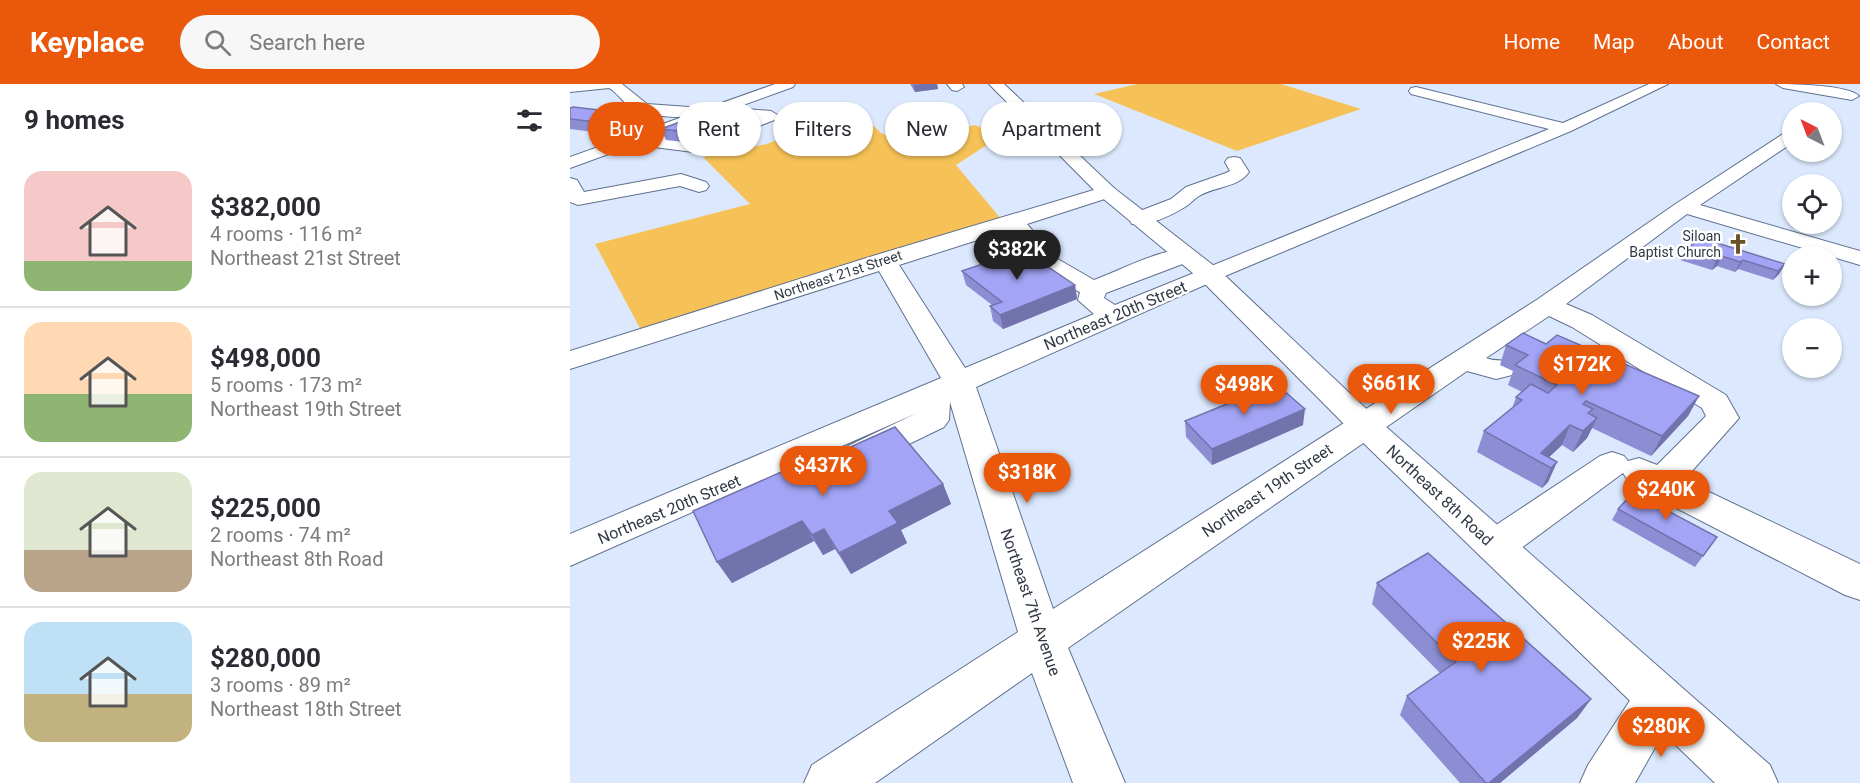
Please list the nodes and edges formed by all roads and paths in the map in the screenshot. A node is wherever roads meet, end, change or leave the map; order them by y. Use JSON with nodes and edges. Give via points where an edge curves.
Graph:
{"nodes":[{"id":1,"x":601,"y":84,"type":"edge"},
{"id":2,"x":612,"y":84,"type":"edge"},
{"id":3,"x":768,"y":84,"type":"edge"},
{"id":4,"x":788,"y":84,"type":"edge"},
{"id":5,"x":996,"y":84,"type":"edge"},
{"id":6,"x":1659,"y":84,"type":"edge"},
{"id":7,"x":1783,"y":84,"type":"edge"},
{"id":8,"x":570,"y":88,"type":"edge"},
{"id":9,"x":1416,"y":91,"type":"dead end"},
{"id":10,"x":1856,"y":94,"type":"edge"},
{"id":11,"x":733,"y":102,"type":"edge"},
{"id":12,"x":742,"y":102,"type":"edge"},
{"id":13,"x":1842,"y":103,"type":"edge"},
{"id":14,"x":677,"y":115,"type":"edge"},
{"id":15,"x":677,"y":125,"type":"edge"},
{"id":16,"x":677,"y":127,"type":"edge"},
{"id":17,"x":1565,"y":128,"type":"junction"},
{"id":18,"x":677,"y":131,"type":"edge"},
{"id":19,"x":1782,"y":143,"type":"edge"},
{"id":20,"x":677,"y":145,"type":"edge"},
{"id":21,"x":570,"y":154,"type":"edge"},
{"id":22,"x":1234,"y":162,"type":"dead end"},
{"id":23,"x":570,"y":163,"type":"edge"},
{"id":24,"x":570,"y":184,"type":"edge"},
{"id":25,"x":699,"y":186,"type":"dead end"},
{"id":26,"x":1107,"y":192,"type":"junction"},
{"id":27,"x":1684,"y":207,"type":"junction"},
{"id":28,"x":1140,"y":219,"type":"junction"},
{"id":29,"x":1014,"y":220,"type":"junction"},
{"id":30,"x":1860,"y":258,"type":"edge"},
{"id":31,"x":884,"y":260,"type":"junction"},
{"id":32,"x":1197,"y":265,"type":"junction"},
{"id":33,"x":1094,"y":290,"type":"junction"},
{"id":34,"x":1114,"y":316,"type":"junction"},
{"id":35,"x":1556,"y":323,"type":"junction"},
{"id":36,"x":1464,"y":359,"type":"junction"},
{"id":37,"x":570,"y":360,"type":"edge"},
{"id":38,"x":1506,"y":368,"type":"dead end"},
{"id":39,"x":945,"y":389,"type":"junction"},
{"id":40,"x":1364,"y":425,"type":"junction"},
{"id":41,"x":1637,"y":473,"type":"junction"},
{"id":42,"x":1495,"y":546,"type":"junction"},
{"id":43,"x":570,"y":551,"type":"edge"},
{"id":44,"x":1860,"y":583,"type":"edge"},
{"id":45,"x":1042,"y":640,"type":"junction"},
{"id":46,"x":1659,"y":698,"type":"junction"},
{"id":47,"x":831,"y":783,"type":"edge"},
{"id":48,"x":1099,"y":783,"type":"edge"},
{"id":49,"x":1606,"y":783,"type":"edge"},
{"id":50,"x":1752,"y":783,"type":"edge"}],
"edges":[{"from":1,"to":8,"type":"street"},
{"from":2,"to":14,"type":"street","via":[[622,89],[634,104]]},
{"from":3,"to":11,"type":"street"},
{"from":4,"to":12,"type":"street"},
{"from":5,"to":26,"type":"street","name":"Northeast 8th Road"},
{"from":6,"to":17,"type":"street","name":"Northeast 20th Street"},
{"from":7,"to":10,"type":"street"},
{"from":9,"to":17,"type":"street"},
{"from":10,"to":13,"type":"street"},
{"from":15,"to":21,"type":"street"},
{"from":16,"to":23,"type":"street"},
{"from":17,"to":32,"type":"street","name":"Northeast 20th Street"},
{"from":18,"to":20,"type":"street","via":[[659,141]]},
{"from":19,"to":27,"type":"street","name":"Northeast 19th Street"},
{"from":22,"to":28,"type":"street","via":[[1240,172],[1233,177],[1193,191],[1178,203]]},
{"from":24,"to":25,"type":"street","via":[[578,199],[681,180]]},
{"from":26,"to":28,"type":"street","name":"Northeast 8th Road"},
{"from":26,"to":29,"type":"street","name":"Northeast 21st Street"},
{"from":27,"to":30,"type":"street"},
{"from":27,"to":35,"type":"street","name":"Northeast 19th Street"},
{"from":28,"to":32,"type":"street","name":"Northeast 8th Road"},
{"from":29,"to":31,"type":"street","name":"Northeast 21st Street"},
{"from":29,"to":33,"type":"street","via":[[1055,271]]},
{"from":31,"to":37,"type":"street","name":"Northeast 21st Street"},
{"from":31,"to":39,"type":"street","name":"Northeast 7th Avenue"},
{"from":32,"to":33,"type":"street","via":[[1164,261]]},
{"from":32,"to":34,"type":"street","name":"Northeast 20th Street"},
{"from":32,"to":40,"type":"street","name":"Northeast 8th Road"},
{"from":33,"to":34,"type":"street","via":[[1091,300]]},
{"from":34,"to":39,"type":"street","name":"Northeast 20th Street"},
{"from":35,"to":36,"type":"street","name":"Northeast 19th Street"},
{"from":35,"to":41,"type":"street","via":[[1715,402],[1723,418]]},
{"from":36,"to":38,"type":"street","via":[[1489,369]]},
{"from":36,"to":40,"type":"street","name":"Northeast 19th Street"},
{"from":39,"to":43,"type":"street","name":"Northeast 20th Street","via":[[934,402],[933,420],[806,478],[769,473],[763,468]]},
{"from":39,"to":45,"type":"street","name":"Northeast 7th Avenue"},
{"from":40,"to":42,"type":"street","name":"Northeast 8th Road"},
{"from":40,"to":45,"type":"street","name":"Northeast 19th Street"},
{"from":41,"to":42,"type":"street"},
{"from":41,"to":44,"type":"street"},
{"from":42,"to":46,"type":"street","name":"Northeast 8th Road"},
{"from":45,"to":47,"type":"street","name":"Northeast 19th Street"},
{"from":45,"to":48,"type":"street","name":"Northeast 7th Avenue"},
{"from":46,"to":49,"type":"street"},
{"from":46,"to":50,"type":"street","name":"Northeast 8th Road"}]}
